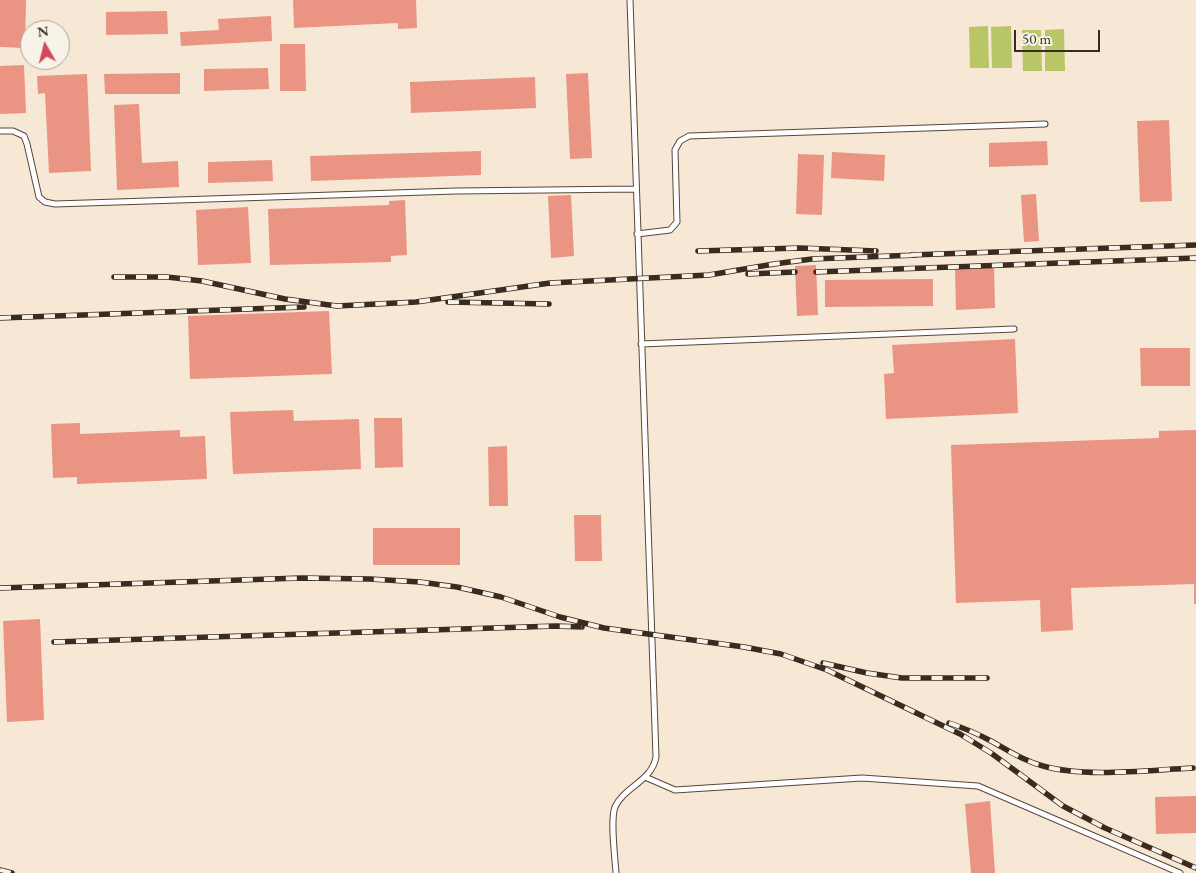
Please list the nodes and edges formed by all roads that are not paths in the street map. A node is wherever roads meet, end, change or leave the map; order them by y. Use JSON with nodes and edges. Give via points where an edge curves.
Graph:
{"nodes":[{"id":1,"x":630,"y":0,"type":"edge"},
{"id":2,"x":1045,"y":124,"type":"dead end"},
{"id":3,"x":0,"y":131,"type":"edge"},
{"id":4,"x":635,"y":189,"type":"junction"},
{"id":5,"x":637,"y":234,"type":"junction"},
{"id":6,"x":1014,"y":329,"type":"dead end"},
{"id":7,"x":641,"y":344,"type":"junction"},
{"id":8,"x":645,"y":777,"type":"junction"},
{"id":9,"x":616,"y":873,"type":"edge"},
{"id":10,"x":1180,"y":873,"type":"edge"}],
"edges":[{"from":1,"to":4,"type":"lane"},
{"from":2,"to":5,"type":"lane","via":[[689,136],[680,141],[675,150],[678,222],[670,230]]},
{"from":3,"to":4,"type":"lane","via":[[13,131],[24,136],[39,196],[45,202],[55,204],[456,191]]},
{"from":4,"to":5,"type":"lane"},
{"from":5,"to":7,"type":"lane"},
{"from":6,"to":7,"type":"lane"},
{"from":7,"to":8,"type":"lane","via":[[656,757]]},
{"from":8,"to":9,"type":"lane","via":[[620,799],[615,809]]},
{"from":8,"to":10,"type":"lane","via":[[675,790],[862,778],[978,786]]}]}
